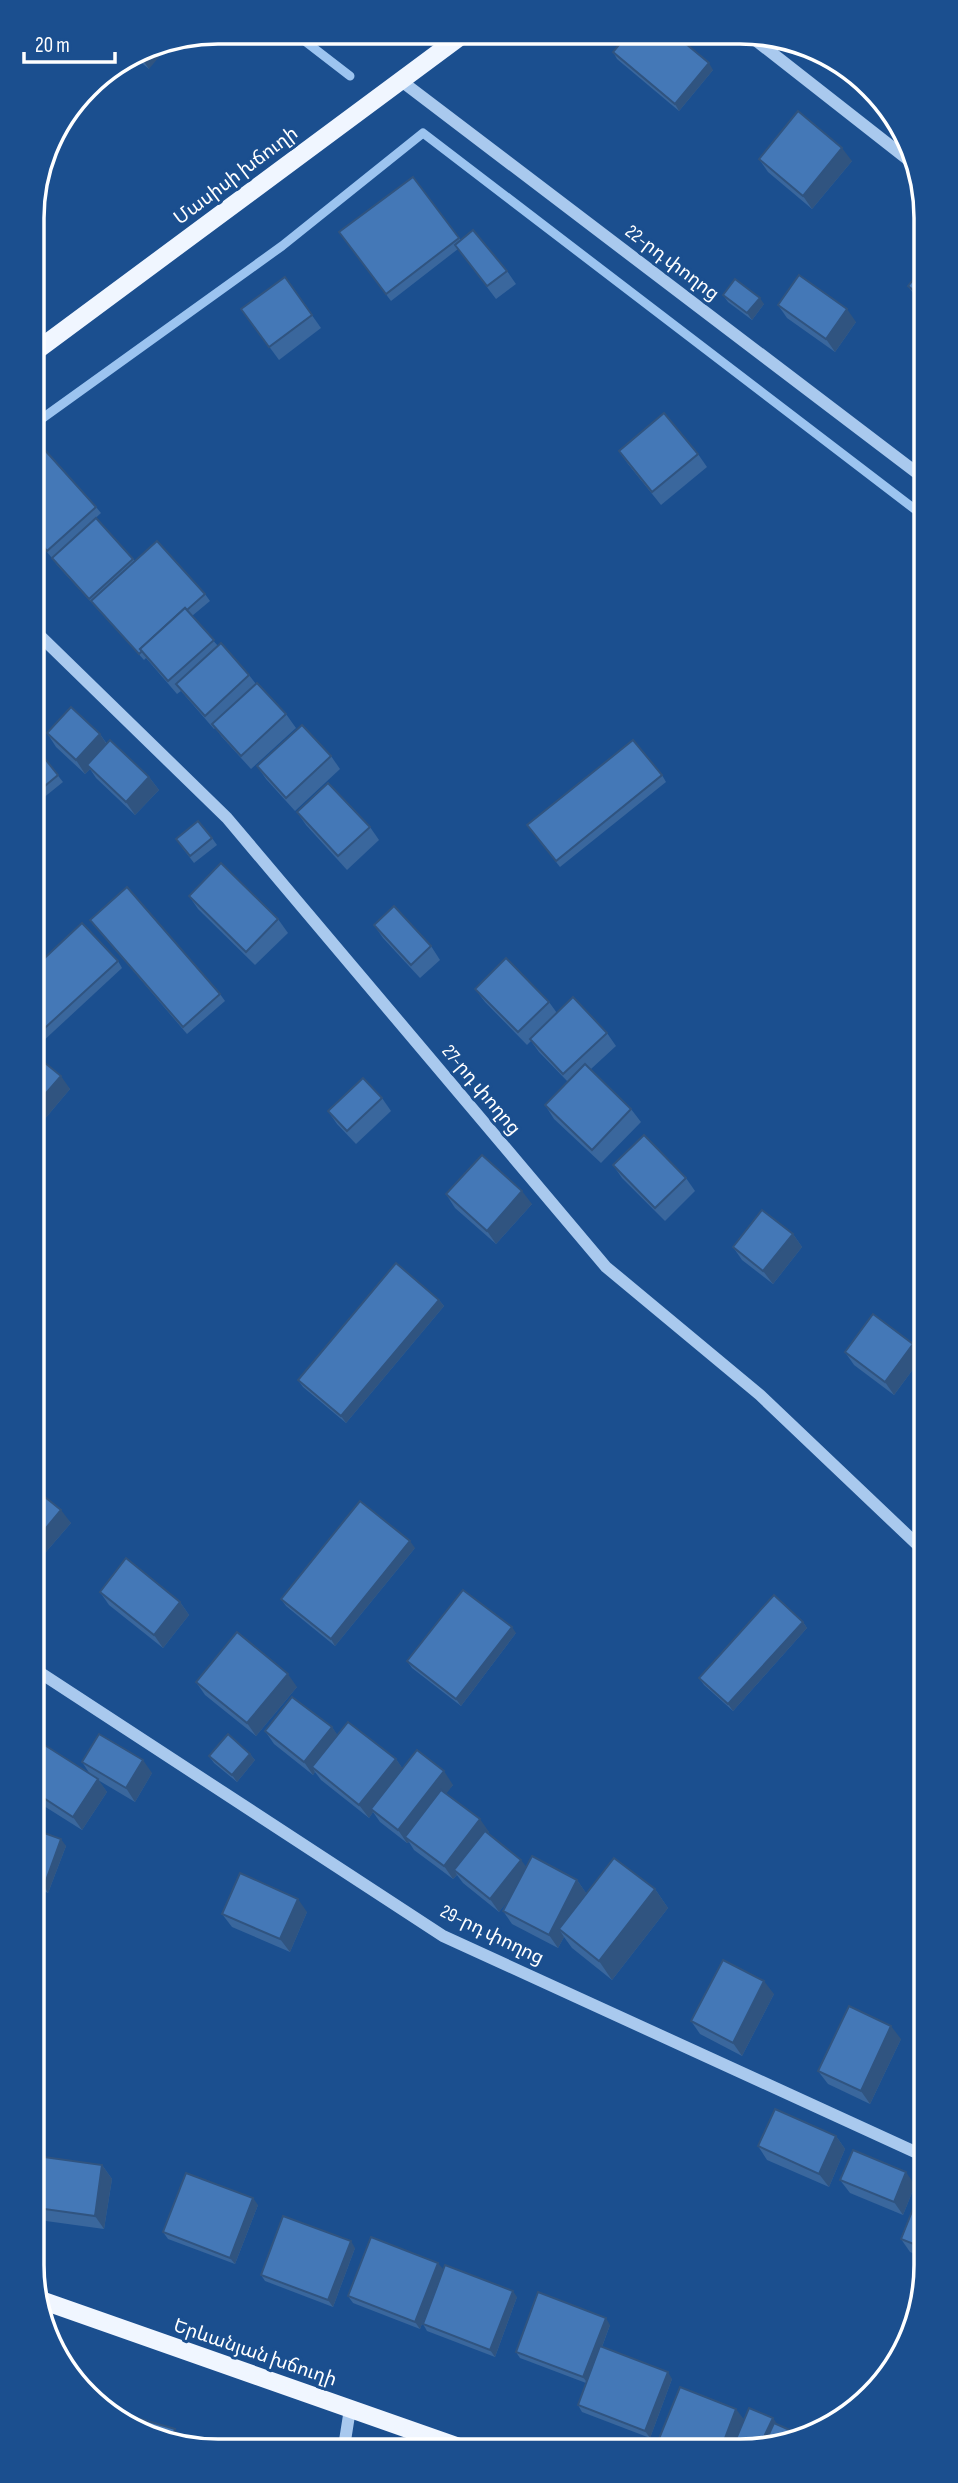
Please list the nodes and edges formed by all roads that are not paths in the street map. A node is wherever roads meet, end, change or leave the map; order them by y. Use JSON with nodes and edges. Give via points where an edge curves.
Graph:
{"nodes":[{"id":1,"x":450,"y":44,"type":"edge"},
{"id":2,"x":762,"y":45,"type":"edge"},
{"id":3,"x":400,"y":80,"type":"junction"},
{"id":4,"x":902,"y":155,"type":"edge"},
{"id":5,"x":44,"y":340,"type":"edge"},
{"id":6,"x":914,"y":471,"type":"edge"},
{"id":7,"x":44,"y":640,"type":"edge"},
{"id":8,"x":914,"y":1541,"type":"edge"},
{"id":9,"x":44,"y":1675,"type":"edge"},
{"id":10,"x":914,"y":2152,"type":"edge"},
{"id":11,"x":48,"y":2303,"type":"edge"},
{"id":12,"x":350,"y":2409,"type":"junction"},
{"id":13,"x":345,"y":2439,"type":"edge"},
{"id":14,"x":436,"y":2439,"type":"edge"}],
"edges":[{"from":1,"to":3,"type":"main road","name":"Մասիսի խճուղի"},
{"from":2,"to":4,"type":"street"},
{"from":3,"to":5,"type":"main road","name":"Մասիսի խճուղի"},
{"from":3,"to":6,"type":"street","name":"22-րդ փողոց"},
{"from":7,"to":8,"type":"street","name":"27-րդ փողոց","via":[[227,818],[606,1267],[760,1395]]},
{"from":9,"to":10,"type":"street","name":"29-րդ փողոց","via":[[443,1936]]},
{"from":11,"to":12,"type":"main road","name":"Երևանյան խճուղի"},
{"from":12,"to":13,"type":"street"},
{"from":12,"to":14,"type":"main road","name":"Երևանյան խճուղի"}]}
